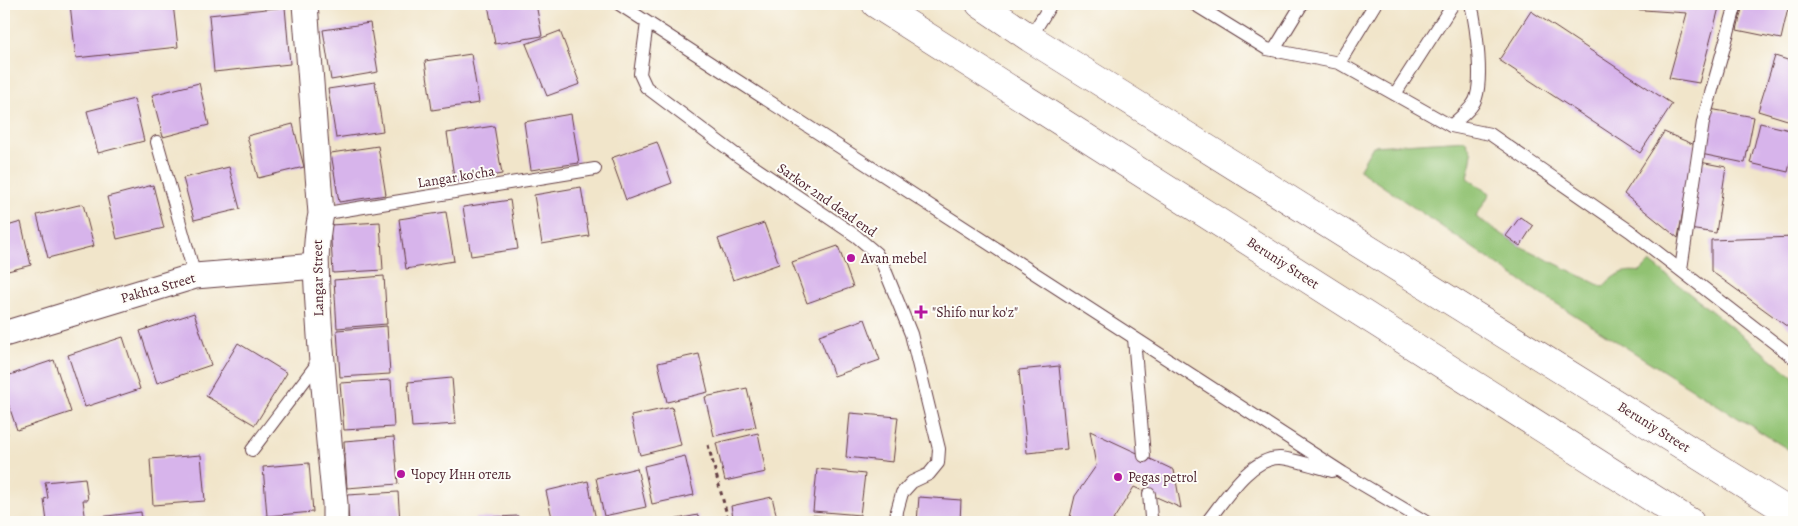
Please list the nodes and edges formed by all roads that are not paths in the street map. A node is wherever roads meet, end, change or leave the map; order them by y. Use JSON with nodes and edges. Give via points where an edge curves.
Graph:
{"nodes":[{"id":1,"x":305,"y":4,"type":"edge"},
{"id":2,"x":619,"y":4,"type":"edge"},
{"id":3,"x":876,"y":4,"type":"edge"},
{"id":4,"x":980,"y":4,"type":"edge"},
{"id":5,"x":1052,"y":4,"type":"edge"},
{"id":6,"x":1194,"y":4,"type":"edge"},
{"id":7,"x":1302,"y":4,"type":"edge"},
{"id":8,"x":1375,"y":4,"type":"edge"},
{"id":9,"x":1453,"y":4,"type":"edge"},
{"id":10,"x":1471,"y":4,"type":"edge"},
{"id":11,"x":1736,"y":4,"type":"edge"},
{"id":12,"x":646,"y":23,"type":"junction"},
{"id":13,"x":1030,"y":38,"type":"junction"},
{"id":14,"x":1274,"y":50,"type":"junction"},
{"id":15,"x":1339,"y":63,"type":"junction"},
{"id":16,"x":1395,"y":94,"type":"junction"},
{"id":17,"x":1451,"y":126,"type":"junction"},
{"id":18,"x":156,"y":142,"type":"dead end"},
{"id":19,"x":596,"y":169,"type":"dead end"},
{"id":20,"x":321,"y":214,"type":"junction"},
{"id":21,"x":316,"y":266,"type":"junction"},
{"id":22,"x":1680,"y":269,"type":"junction"},
{"id":23,"x":195,"y":276,"type":"junction"},
{"id":24,"x":4,"y":334,"type":"edge"},
{"id":25,"x":1134,"y":338,"type":"junction"},
{"id":26,"x":321,"y":358,"type":"junction"},
{"id":27,"x":1794,"y":358,"type":"edge"},
{"id":28,"x":252,"y":450,"type":"dead end"},
{"id":29,"x":1144,"y":456,"type":"dead end"},
{"id":30,"x":1343,"y":473,"type":"junction"},
{"id":31,"x":1149,"y":494,"type":"dead end"},
{"id":32,"x":1794,"y":515,"type":"edge"},
{"id":33,"x":335,"y":522,"type":"edge"},
{"id":34,"x":896,"y":522,"type":"edge"},
{"id":35,"x":1154,"y":522,"type":"edge"},
{"id":36,"x":1207,"y":522,"type":"edge"},
{"id":37,"x":1426,"y":522,"type":"edge"},
{"id":38,"x":1690,"y":522,"type":"edge"}],
"edges":[{"from":1,"to":20,"type":"street","name":"Langar Street"},
{"from":2,"to":12,"type":"lane"},
{"from":3,"to":38,"type":"main road","name":"Beruniy Street"},
{"from":4,"to":13,"type":"main road","name":"Beruniy Street"},
{"from":5,"to":13,"type":"lane"},
{"from":6,"to":14,"type":"lane","via":[[1267,49]]},
{"from":7,"to":14,"type":"lane"},
{"from":8,"to":15,"type":"lane"},
{"from":9,"to":16,"type":"lane"},
{"from":10,"to":17,"type":"lane","via":[[1479,76],[1474,103]]},
{"from":11,"to":22,"type":"lane","via":[[1703,122]]},
{"from":12,"to":25,"type":"lane"},
{"from":12,"to":34,"type":"lane","name":"Sarkor 2nd dead end","via":[[640,74],[646,87],[735,154],[856,236],[876,253],[883,265],[911,334],[938,449],[938,463],[929,474],[912,482],[902,493]]},
{"from":13,"to":32,"type":"main road","name":"Beruniy Street"},
{"from":14,"to":15,"type":"lane"},
{"from":15,"to":16,"type":"lane"},
{"from":16,"to":17,"type":"lane"},
{"from":17,"to":22,"type":"lane","via":[[1490,134]]},
{"from":18,"to":23,"type":"lane"},
{"from":19,"to":20,"type":"lane","name":"Langar ko'cha"},
{"from":20,"to":21,"type":"street","name":"Langar Street","via":[[316,236]]},
{"from":21,"to":23,"type":"street","name":"Pakhta Street"},
{"from":21,"to":26,"type":"street","name":"Langar Street"},
{"from":22,"to":27,"type":"lane"},
{"from":23,"to":24,"type":"street","name":"Pakhta Street"},
{"from":25,"to":29,"type":"lane"},
{"from":25,"to":30,"type":"lane"},
{"from":26,"to":28,"type":"lane"},
{"from":26,"to":33,"type":"street","name":"Langar Street"},
{"from":30,"to":36,"type":"lane","via":[[1279,458],[1262,462],[1248,471]]},
{"from":30,"to":37,"type":"lane"},
{"from":31,"to":35,"type":"lane"}]}
